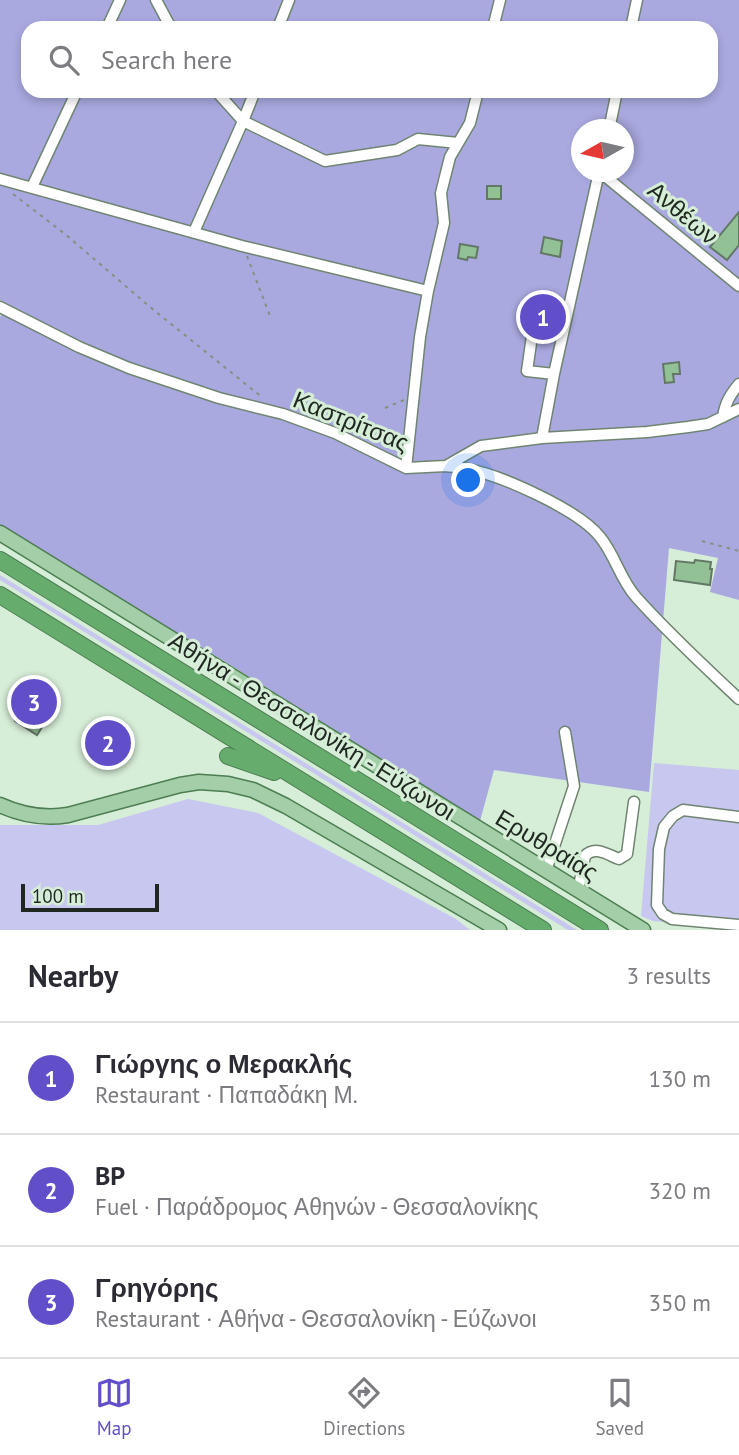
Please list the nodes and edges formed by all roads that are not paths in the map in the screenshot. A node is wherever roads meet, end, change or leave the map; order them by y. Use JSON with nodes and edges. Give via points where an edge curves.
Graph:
{"nodes":[{"id":1,"x":120,"y":0,"type":"edge"},
{"id":2,"x":156,"y":0,"type":"edge"},
{"id":3,"x":289,"y":0,"type":"edge"},
{"id":4,"x":500,"y":0,"type":"edge"},
{"id":5,"x":637,"y":0,"type":"edge"},
{"id":6,"x":110,"y":21,"type":"edge"},
{"id":7,"x":167,"y":21,"type":"edge"},
{"id":8,"x":281,"y":21,"type":"edge"},
{"id":9,"x":495,"y":21,"type":"edge"},
{"id":10,"x":632,"y":21,"type":"edge"},
{"id":11,"x":74,"y":98,"type":"edge"},
{"id":12,"x":222,"y":98,"type":"edge"},
{"id":13,"x":252,"y":98,"type":"edge"},
{"id":14,"x":476,"y":98,"type":"edge"},
{"id":15,"x":615,"y":98,"type":"edge"},
{"id":16,"x":611,"y":119,"type":"edge"},
{"id":17,"x":243,"y":121,"type":"junction"},
{"id":18,"x":458,"y":143,"type":"junction"},
{"id":19,"x":0,"y":179,"type":"edge"},
{"id":20,"x":598,"y":182,"type":"edge"},
{"id":21,"x":612,"y":182,"type":"edge"},
{"id":22,"x":32,"y":187,"type":"junction"},
{"id":23,"x":194,"y":232,"type":"junction"},
{"id":24,"x":739,"y":286,"type":"edge"},
{"id":25,"x":428,"y":291,"type":"junction"},
{"id":26,"x":0,"y":307,"type":"edge"},
{"id":27,"x":534,"y":323,"type":"dead end"},
{"id":28,"x":554,"y":374,"type":"junction"},
{"id":29,"x":739,"y":384,"type":"edge"},
{"id":30,"x":739,"y":409,"type":"edge"},
{"id":31,"x":723,"y":417,"type":"junction"},
{"id":32,"x":541,"y":438,"type":"junction"},
{"id":33,"x":446,"y":466,"type":"junction"},
{"id":34,"x":406,"y":468,"type":"junction"},
{"id":35,"x":0,"y":533,"type":"edge"},
{"id":36,"x":0,"y":560,"type":"edge"},
{"id":37,"x":0,"y":595,"type":"edge"},
{"id":38,"x":739,"y":699,"type":"edge"},
{"id":39,"x":565,"y":732,"type":"dead end"},
{"id":40,"x":228,"y":756,"type":"dead end"},
{"id":41,"x":306,"y":784,"type":"junction"},
{"id":42,"x":634,"y":802,"type":"dead end"},
{"id":43,"x":0,"y":806,"type":"edge"},
{"id":44,"x":739,"y":817,"type":"edge"},
{"id":45,"x":546,"y":871,"type":"junction"},
{"id":46,"x":578,"y":891,"type":"junction"},
{"id":47,"x":739,"y":925,"type":"edge"},
{"id":48,"x":499,"y":930,"type":"edge"},
{"id":49,"x":543,"y":930,"type":"edge"},
{"id":50,"x":600,"y":930,"type":"edge"},
{"id":51,"x":643,"y":930,"type":"edge"}],
"edges":[{"from":1,"to":6,"type":"street"},
{"from":2,"to":7,"type":"street"},
{"from":3,"to":8,"type":"street"},
{"from":4,"to":9,"type":"street"},
{"from":5,"to":10,"type":"street"},
{"from":11,"to":22,"type":"street"},
{"from":12,"to":17,"type":"street"},
{"from":13,"to":17,"type":"street"},
{"from":14,"to":18,"type":"street","via":[[470,123]]},
{"from":15,"to":16,"type":"street"},
{"from":17,"to":18,"type":"street","via":[[325,161],[397,150],[418,139]]},
{"from":17,"to":23,"type":"street"},
{"from":18,"to":25,"type":"street","via":[[441,193],[444,223]]},
{"from":19,"to":22,"type":"street"},
{"from":20,"to":28,"type":"street"},
{"from":21,"to":24,"type":"street","name":"Ανθέων"},
{"from":22,"to":23,"type":"street"},
{"from":23,"to":25,"type":"street"},
{"from":25,"to":34,"type":"street"},
{"from":26,"to":34,"type":"street","name":"Καστρίτσας","via":[[130,368],[283,414],[335,433]]},
{"from":27,"to":28,"type":"street","via":[[527,371]]},
{"from":28,"to":32,"type":"street"},
{"from":29,"to":31,"type":"street"},
{"from":30,"to":31,"type":"street","name":"Καστρίτσας"},
{"from":31,"to":32,"type":"street","name":"Καστρίτσας","via":[[688,428]]},
{"from":32,"to":33,"type":"street","name":"Καστρίτσας","via":[[481,446]]},
{"from":33,"to":34,"type":"street","name":"Καστρίτσας"},
{"from":33,"to":38,"type":"street","via":[[469,469],[533,492],[591,527],[634,595]]},
{"from":35,"to":45,"type":"main road","name":"Ερυθραίας"},
{"from":36,"to":50,"type":"highway","name":"Αθήνα - Θεσσαλονίκη - Εύζωνοι"},
{"from":37,"to":41,"type":"highway"},
{"from":39,"to":45,"type":"street","via":[[574,786]]},
{"from":40,"to":41,"type":"highway"},
{"from":41,"to":49,"type":"highway"},
{"from":42,"to":46,"type":"street","via":[[627,854],[619,859],[589,851]]},
{"from":43,"to":48,"type":"main road","via":[[15,812],[68,816],[180,785],[243,787],[286,806]]},
{"from":44,"to":47,"type":"street","via":[[683,810],[673,816],[664,827],[659,849],[657,905],[672,919]]},
{"from":45,"to":46,"type":"main road","name":"Ερυθραίας"},
{"from":46,"to":51,"type":"main road","name":"Ερυθραίας"}]}
